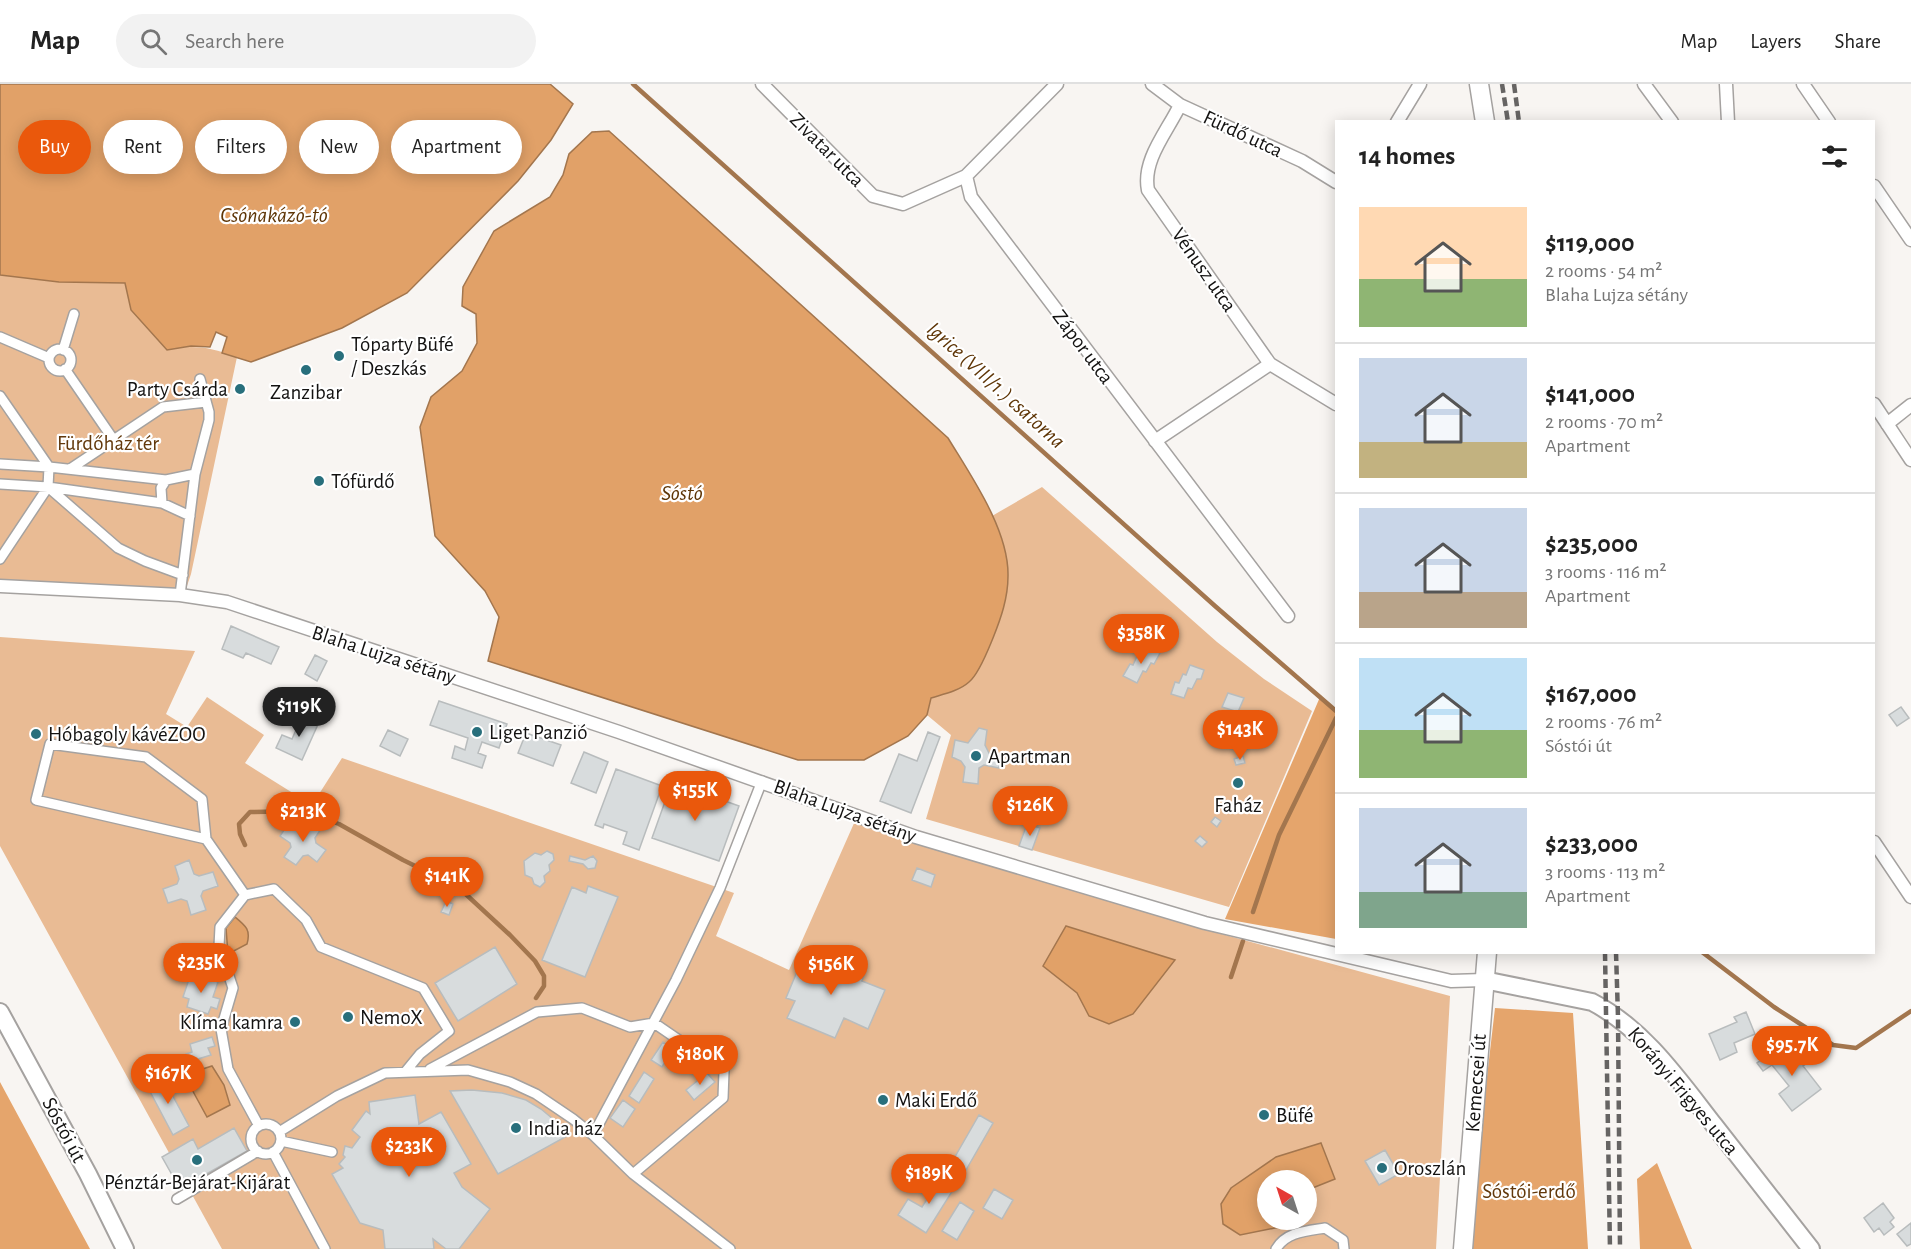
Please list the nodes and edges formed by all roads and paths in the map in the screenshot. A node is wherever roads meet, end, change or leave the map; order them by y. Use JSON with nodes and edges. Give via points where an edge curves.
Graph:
{"nodes":[{"id":1,"x":762,"y":84,"type":"edge"},
{"id":2,"x":1057,"y":84,"type":"edge"},
{"id":3,"x":1152,"y":84,"type":"edge"},
{"id":4,"x":1420,"y":84,"type":"edge"},
{"id":5,"x":1479,"y":84,"type":"edge"},
{"id":6,"x":1644,"y":84,"type":"edge"},
{"id":7,"x":1803,"y":84,"type":"edge"},
{"id":8,"x":1727,"y":85,"type":"edge"},
{"id":9,"x":1180,"y":105,"type":"junction"},
{"id":10,"x":1398,"y":120,"type":"edge"},
{"id":11,"x":1485,"y":120,"type":"edge"},
{"id":12,"x":1671,"y":120,"type":"edge"},
{"id":13,"x":1728,"y":120,"type":"edge"},
{"id":14,"x":1828,"y":120,"type":"edge"},
{"id":15,"x":966,"y":176,"type":"junction"},
{"id":16,"x":1335,"y":182,"type":"edge"},
{"id":17,"x":1875,"y":187,"type":"edge"},
{"id":18,"x":1911,"y":240,"type":"edge"},
{"id":19,"x":74,"y":314,"type":"dead end"},
{"id":20,"x":0,"y":337,"type":"edge"},
{"id":21,"x":63,"y":350,"type":"junction"},
{"id":22,"x":49,"y":358,"type":"junction"},
{"id":23,"x":1270,"y":364,"type":"junction"},
{"id":24,"x":65,"y":369,"type":"junction"},
{"id":25,"x":200,"y":379,"type":"dead end"},
{"id":26,"x":0,"y":396,"type":"edge"},
{"id":27,"x":206,"y":402,"type":"junction"},
{"id":28,"x":1335,"y":405,"type":"edge"},
{"id":29,"x":1911,"y":405,"type":"edge"},
{"id":30,"x":1875,"y":406,"type":"edge"},
{"id":31,"x":1887,"y":424,"type":"junction"},
{"id":32,"x":112,"y":439,"type":"junction"},
{"id":33,"x":1155,"y":441,"type":"junction"},
{"id":34,"x":1911,"y":460,"type":"edge"},
{"id":35,"x":0,"y":464,"type":"edge"},
{"id":36,"x":49,"y":467,"type":"junction"},
{"id":37,"x":70,"y":469,"type":"junction"},
{"id":38,"x":195,"y":474,"type":"junction"},
{"id":39,"x":166,"y":480,"type":"junction"},
{"id":40,"x":0,"y":484,"type":"edge"},
{"id":41,"x":48,"y":487,"type":"junction"},
{"id":42,"x":162,"y":503,"type":"junction"},
{"id":43,"x":190,"y":516,"type":"junction"},
{"id":44,"x":0,"y":559,"type":"edge"},
{"id":45,"x":183,"y":575,"type":"junction"},
{"id":46,"x":0,"y":586,"type":"edge"},
{"id":47,"x":180,"y":595,"type":"junction"},
{"id":48,"x":1287,"y":616,"type":"dead end"},
{"id":49,"x":762,"y":782,"type":"junction"},
{"id":50,"x":206,"y":838,"type":"junction"},
{"id":51,"x":1875,"y":843,"type":"edge"},
{"id":52,"x":245,"y":895,"type":"junction"},
{"id":53,"x":1911,"y":897,"type":"edge"},
{"id":54,"x":1335,"y":954,"type":"edge"},
{"id":55,"x":1336,"y":954,"type":"edge"},
{"id":56,"x":1487,"y":954,"type":"edge"},
{"id":57,"x":1484,"y":980,"type":"junction"},
{"id":58,"x":0,"y":1012,"type":"edge"},
{"id":59,"x":654,"y":1023,"type":"junction"},
{"id":60,"x":428,"y":1070,"type":"junction"},
{"id":61,"x":406,"y":1071,"type":"junction"},
{"id":62,"x":259,"y":1126,"type":"junction"},
{"id":63,"x":593,"y":1135,"type":"junction"},
{"id":64,"x":280,"y":1137,"type":"junction"},
{"id":65,"x":258,"y":1151,"type":"junction"},
{"id":66,"x":273,"y":1152,"type":"junction"},
{"id":67,"x":332,"y":1152,"type":"dead end"},
{"id":68,"x":633,"y":1174,"type":"junction"},
{"id":69,"x":177,"y":1199,"type":"dead end"},
{"id":70,"x":125,"y":1249,"type":"edge"},
{"id":71,"x":325,"y":1249,"type":"edge"},
{"id":72,"x":730,"y":1249,"type":"edge"},
{"id":73,"x":1276,"y":1249,"type":"edge"},
{"id":74,"x":1344,"y":1249,"type":"edge"},
{"id":75,"x":1462,"y":1249,"type":"edge"},
{"id":76,"x":1811,"y":1249,"type":"edge"}],
"edges":[{"from":1,"to":15,"type":"street","name":"Zivatar utca","via":[[873,196],[903,204]]},
{"from":2,"to":15,"type":"street"},
{"from":3,"to":9,"type":"street","name":"Fürdő utca"},
{"from":4,"to":10,"type":"street"},
{"from":5,"to":11,"type":"main road"},
{"from":6,"to":12,"type":"street"},
{"from":7,"to":14,"type":"street"},
{"from":8,"to":13,"type":"street"},
{"from":9,"to":16,"type":"street","name":"Fürdő utca","via":[[1302,161]]},
{"from":9,"to":23,"type":"street","name":"Vénusz utca","via":[[1151,158],[1145,177],[1148,190]]},
{"from":15,"to":33,"type":"street","name":"Zápor utca","via":[[971,197]]},
{"from":17,"to":18,"type":"street"},
{"from":19,"to":21,"type":"street"},
{"from":20,"to":22,"type":"street"},
{"from":21,"to":22,"type":"street","via":[[53,352]]},
{"from":21,"to":24,"type":"street","via":[[70,361]]},
{"from":22,"to":24,"type":"street","via":[[52,368]]},
{"from":23,"to":28,"type":"street","name":"Vénusz utca"},
{"from":23,"to":33,"type":"street"},
{"from":24,"to":32,"type":"street"},
{"from":25,"to":27,"type":"street"},
{"from":26,"to":36,"type":"street"},
{"from":27,"to":32,"type":"street","via":[[163,407]]},
{"from":27,"to":38,"type":"street","via":[[209,420]]},
{"from":29,"to":31,"type":"street"},
{"from":30,"to":31,"type":"street"},
{"from":31,"to":34,"type":"street"},
{"from":32,"to":37,"type":"street"},
{"from":33,"to":48,"type":"street","name":"Zápor utca"},
{"from":35,"to":36,"type":"street"},
{"from":36,"to":37,"type":"street"},
{"from":36,"to":41,"type":"street"},
{"from":37,"to":39,"type":"street"},
{"from":38,"to":39,"type":"street"},
{"from":38,"to":43,"type":"street"},
{"from":39,"to":42,"type":"street","via":[[161,488]]},
{"from":40,"to":41,"type":"street"},
{"from":41,"to":42,"type":"street"},
{"from":41,"to":44,"type":"street"},
{"from":41,"to":45,"type":"street","via":[[118,548]]},
{"from":42,"to":43,"type":"street"},
{"from":43,"to":45,"type":"street"},
{"from":45,"to":47,"type":"street"},
{"from":46,"to":47,"type":"street","name":"Blaha Lujza sétány"},
{"from":47,"to":49,"type":"street","name":"Blaha Lujza sétány","via":[[227,602]]},
{"from":49,"to":54,"type":"street","name":"Blaha Lujza sétány","via":[[916,837],[1205,923]]},
{"from":49,"to":59,"type":"street","via":[[720,888]]},
{"from":50,"to":50,"type":"street","via":[[36,800],[50,744],[146,757],[202,799]]},
{"from":50,"to":52,"type":"street"},
{"from":51,"to":53,"type":"street"},
{"from":52,"to":61,"type":"street","via":[[274,889],[306,920],[321,947],[423,988],[449,1032],[420,1054]]},
{"from":52,"to":62,"type":"street","via":[[220,927],[219,946],[233,988],[221,1029],[228,1070]]},
{"from":55,"to":57,"type":"street","name":"Blaha Lujza sétány","via":[[1450,981]]},
{"from":56,"to":57,"type":"main road","name":"Kemecsei út"},
{"from":57,"to":75,"type":"main road","name":"Kemecsei út"},
{"from":57,"to":76,"type":"street","name":"Korányi Frigyes utca","via":[[1592,1002],[1635,1030]]},
{"from":58,"to":70,"type":"street","name":"Sóstói út"},
{"from":59,"to":60,"type":"street","via":[[630,1027],[582,1008],[537,1012]]},
{"from":59,"to":63,"type":"street"},
{"from":59,"to":68,"type":"street","via":[[724,1071],[723,1098]]},
{"from":60,"to":61,"type":"street"},
{"from":60,"to":63,"type":"street","via":[[468,1070],[510,1082],[536,1094]]},
{"from":61,"to":64,"type":"street","via":[[385,1072],[337,1096]]},
{"from":62,"to":64,"type":"street","via":[[273,1126]]},
{"from":62,"to":65,"type":"street","via":[[252,1141]]},
{"from":63,"to":68,"type":"street"},
{"from":64,"to":66,"type":"street"},
{"from":64,"to":67,"type":"street"},
{"from":65,"to":66,"type":"street"},
{"from":65,"to":69,"type":"street"},
{"from":66,"to":71,"type":"street"},
{"from":68,"to":72,"type":"street"},
{"from":73,"to":74,"type":"street","via":[[1281,1240],[1325,1228],[1343,1240]]}]}
